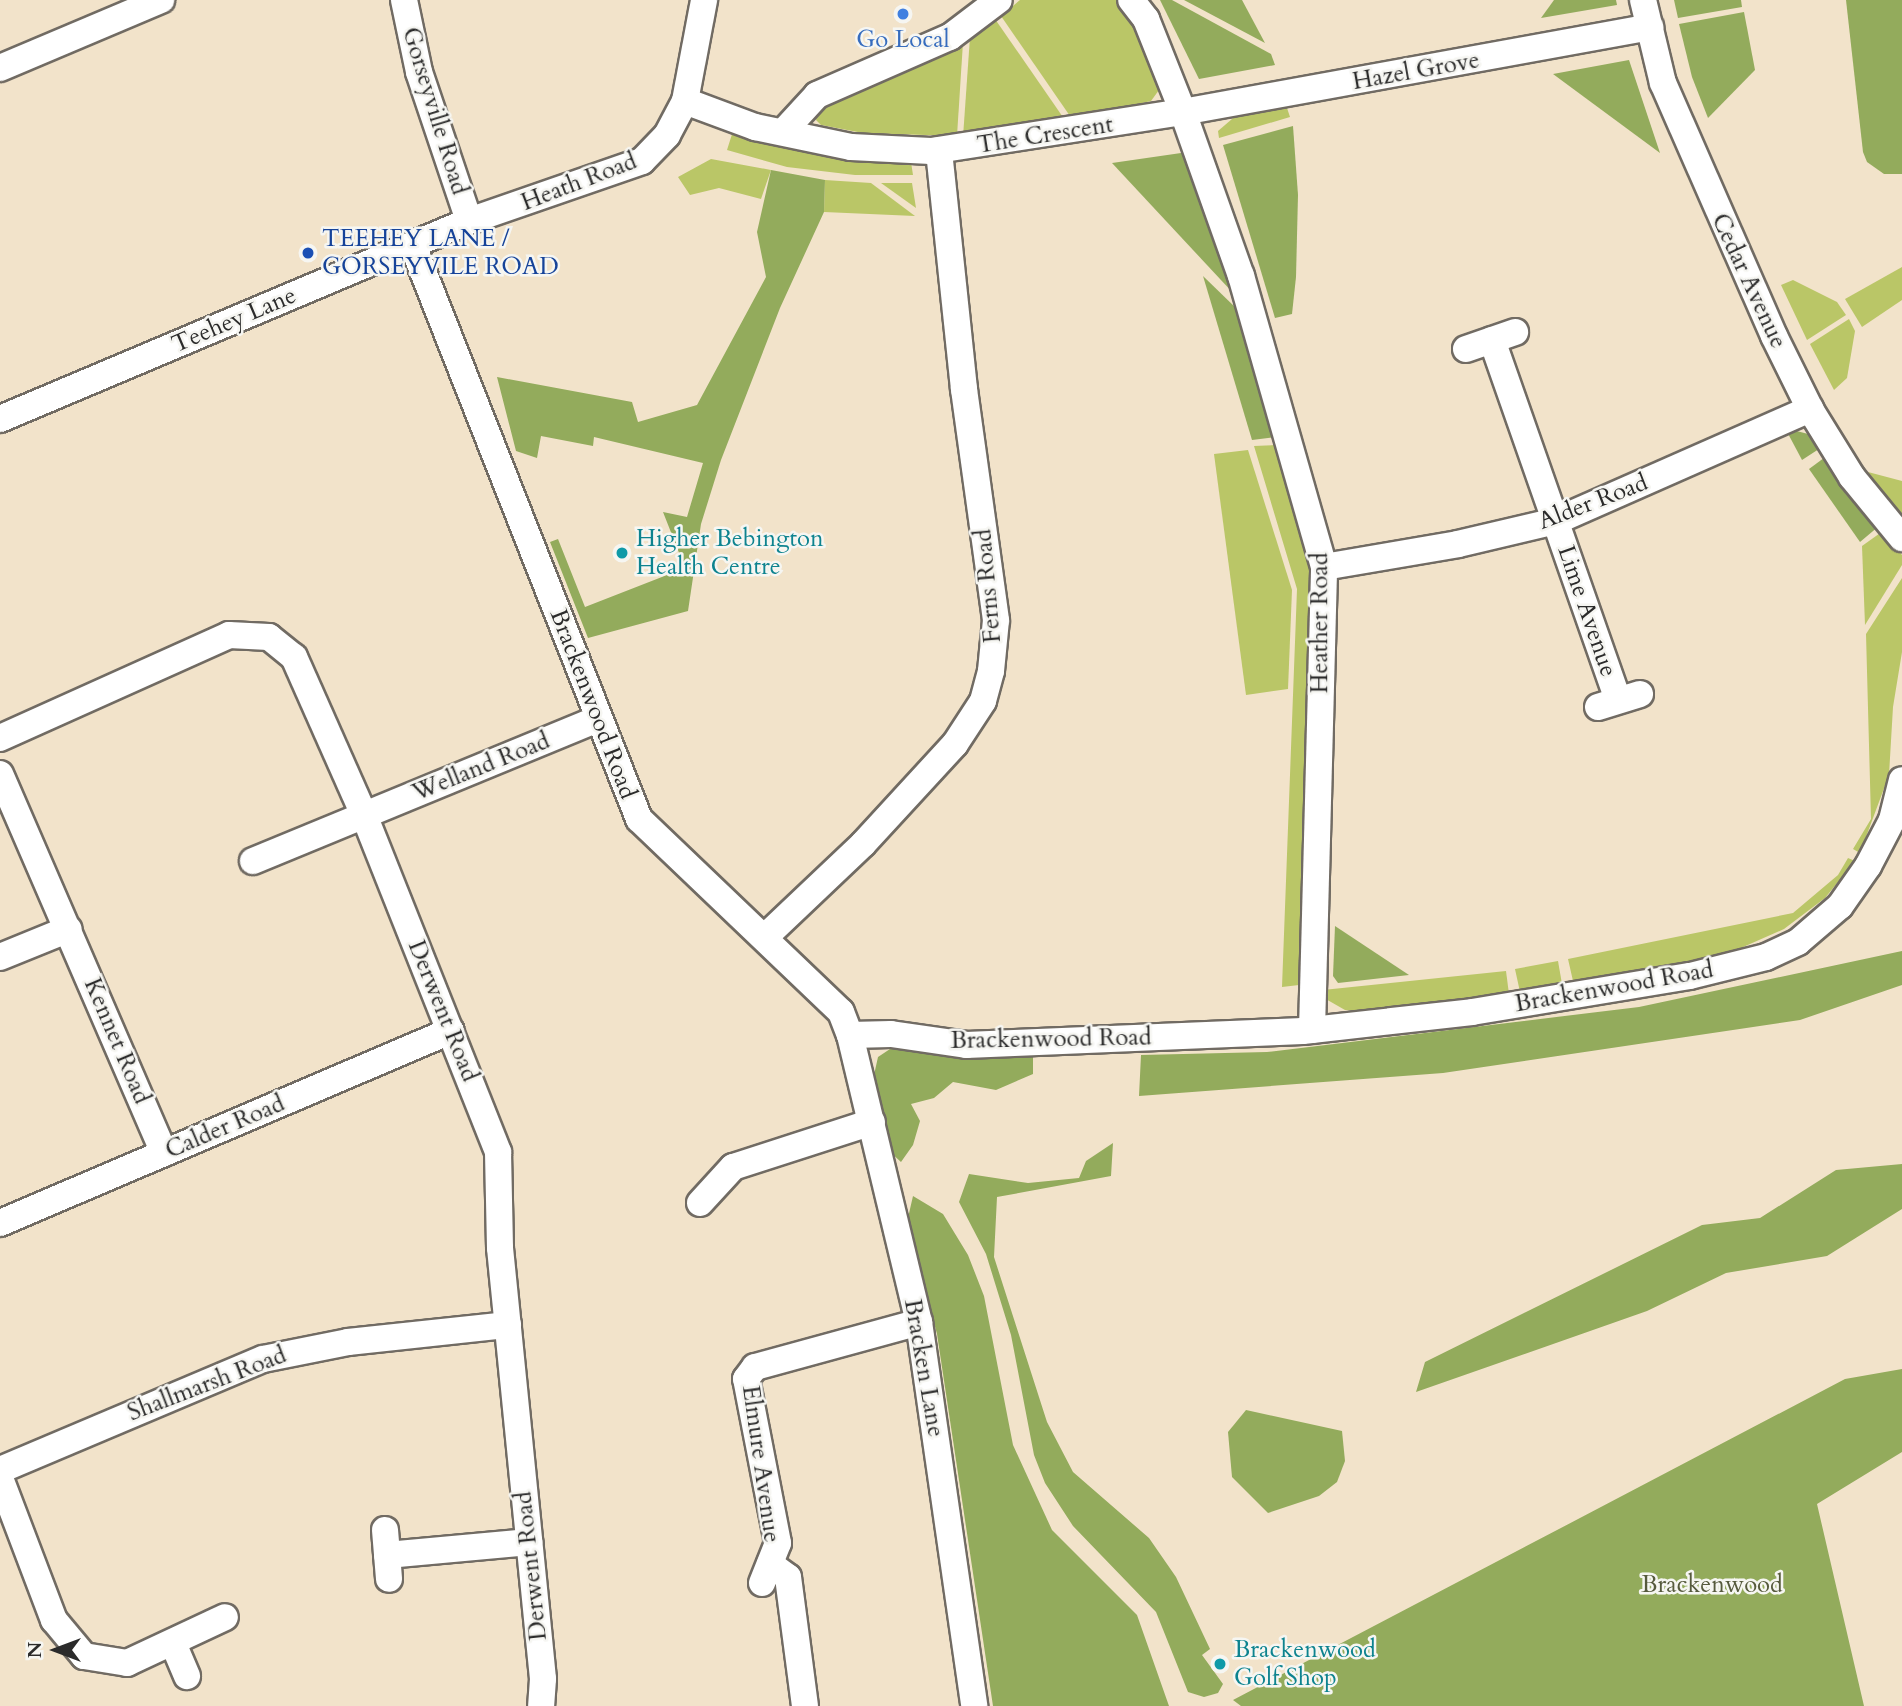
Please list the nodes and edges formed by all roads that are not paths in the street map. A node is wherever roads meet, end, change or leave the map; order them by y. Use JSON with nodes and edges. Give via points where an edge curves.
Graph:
{"nodes":[{"id":1,"x":161,"y":0,"type":"edge"},
{"id":2,"x":404,"y":0,"type":"edge"},
{"id":3,"x":704,"y":0,"type":"edge"},
{"id":4,"x":999,"y":0,"type":"edge"},
{"id":5,"x":1130,"y":0,"type":"edge"},
{"id":6,"x":1643,"y":0,"type":"edge"},
{"id":7,"x":1650,"y":27,"type":"junction"},
{"id":8,"x":0,"y":68,"type":"edge"},
{"id":9,"x":685,"y":101,"type":"junction"},
{"id":10,"x":1183,"y":112,"type":"junction"},
{"id":11,"x":783,"y":132,"type":"junction"},
{"id":12,"x":939,"y":150,"type":"junction"},
{"id":13,"x":469,"y":221,"type":"junction"},
{"id":14,"x":413,"y":246,"type":"junction"},
{"id":15,"x":1466,"y":349,"type":"dead end"},
{"id":16,"x":1810,"y":409,"type":"junction"},
{"id":17,"x":0,"y":419,"type":"edge"},
{"id":18,"x":1556,"y":521,"type":"junction"},
{"id":19,"x":1902,"y":538,"type":"edge"},
{"id":20,"x":1324,"y":567,"type":"junction"},
{"id":21,"x":1619,"y":700,"type":"dead end"},
{"id":22,"x":598,"y":719,"type":"junction"},
{"id":23,"x":0,"y":738,"type":"edge"},
{"id":24,"x":0,"y":774,"type":"edge"},
{"id":25,"x":1902,"y":780,"type":"edge"},
{"id":26,"x":364,"y":816,"type":"junction"},
{"id":27,"x":253,"y":860,"type":"dead end"},
{"id":28,"x":69,"y":929,"type":"junction"},
{"id":29,"x":765,"y":937,"type":"junction"},
{"id":30,"x":0,"y":957,"type":"edge"},
{"id":31,"x":1312,"y":1030,"type":"junction"},
{"id":32,"x":451,"y":1031,"type":"junction"},
{"id":33,"x":850,"y":1035,"type":"junction"},
{"id":34,"x":872,"y":1122,"type":"junction"},
{"id":35,"x":164,"y":1153,"type":"junction"},
{"id":36,"x":700,"y":1203,"type":"dead end"},
{"id":37,"x":0,"y":1223,"type":"edge"},
{"id":38,"x":919,"y":1322,"type":"junction"},
{"id":39,"x":508,"y":1325,"type":"junction"},
{"id":40,"x":0,"y":1470,"type":"edge"},
{"id":41,"x":0,"y":1478,"type":"edge"},
{"id":42,"x":529,"y":1542,"type":"junction"},
{"id":43,"x":387,"y":1555,"type":"dead end"},
{"id":44,"x":225,"y":1617,"type":"dead end"},
{"id":45,"x":173,"y":1643,"type":"junction"},
{"id":46,"x":187,"y":1676,"type":"dead end"},
{"id":47,"x":541,"y":1706,"type":"edge"},
{"id":48,"x":805,"y":1706,"type":"edge"},
{"id":49,"x":974,"y":1706,"type":"edge"}],
"edges":[{"from":1,"to":8,"type":"street"},
{"from":2,"to":13,"type":"street","name":"Gorseyville Road","via":[[419,72]]},
{"from":3,"to":9,"type":"street","name":"Heath Road"},
{"from":4,"to":11,"type":"street","via":[[950,37],[817,95]]},
{"from":5,"to":10,"type":"street","via":[[1146,19]]},
{"from":6,"to":7,"type":"street","name":"Cedar Avenue"},
{"from":7,"to":10,"type":"street","name":"Hazel Grove"},
{"from":7,"to":16,"type":"street","name":"Cedar Avenue","via":[[1663,83],[1682,131]]},
{"from":9,"to":11,"type":"street","name":"The Crescent"},
{"from":9,"to":13,"type":"street","name":"Heath Road","via":[[667,135],[642,161]]},
{"from":10,"to":12,"type":"street","name":"The Crescent"},
{"from":10,"to":20,"type":"street","name":"Heather Road","via":[[1241,276]]},
{"from":11,"to":12,"type":"street","name":"The Crescent","via":[[851,147]]},
{"from":12,"to":29,"type":"street","name":"Ferns Road","via":[[964,389],[996,620],[991,671],[983,701],[956,744],[863,844]]},
{"from":13,"to":14,"type":"street","name":"Teehey Lane"},
{"from":14,"to":17,"type":"street","name":"Teehey Lane"},
{"from":14,"to":22,"type":"street","name":"Brackenwood Road"},
{"from":15,"to":18,"type":"street","name":"Lime Avenue","via":[[1503,336]]},
{"from":16,"to":18,"type":"street","name":"Alder Road"},
{"from":16,"to":19,"type":"street","name":"Cedar Avenue","via":[[1852,477]]},
{"from":18,"to":20,"type":"street","name":"Alder Road","via":[[1458,544]]},
{"from":18,"to":21,"type":"street","name":"Lime Avenue"},
{"from":20,"to":31,"type":"street","name":"Heather Road"},
{"from":22,"to":26,"type":"street","name":"Welland Road"},
{"from":22,"to":29,"type":"street","name":"Brackenwood Road","via":[[639,819],[676,859]]},
{"from":23,"to":26,"type":"street","name":"Derwent Road","via":[[229,635],[269,638],[294,657]]},
{"from":24,"to":28,"type":"street","name":"Kennet Road"},
{"from":25,"to":31,"type":"street","name":"Brackenwood Road","via":[[1892,820],[1840,906],[1798,942],[1766,957],[1690,976],[1485,1010]]},
{"from":26,"to":27,"type":"street","name":"Welland Road"},
{"from":26,"to":32,"type":"street","name":"Derwent Road"},
{"from":28,"to":30,"type":"street"},
{"from":28,"to":35,"type":"street","name":"Kennet Road"},
{"from":29,"to":33,"type":"street","name":"Brackenwood Road","via":[[841,1012]]},
{"from":31,"to":33,"type":"street","name":"Brackenwood Road","via":[[966,1045],[891,1034]]},
{"from":32,"to":35,"type":"street","name":"Calder Road"},
{"from":32,"to":39,"type":"street","name":"Derwent Road","via":[[498,1152]]},
{"from":33,"to":34,"type":"street","name":"Bracken Lane"},
{"from":34,"to":36,"type":"street","via":[[733,1167]]},
{"from":34,"to":38,"type":"street","name":"Bracken Lane"},
{"from":35,"to":37,"type":"street","name":"Calder Road"},
{"from":38,"to":48,"type":"street","name":"Elmure Avenue","via":[[755,1367],[746,1379],[778,1543],[766,1574],[788,1577]]},
{"from":38,"to":49,"type":"street","name":"Bracken Lane"},
{"from":39,"to":40,"type":"street","name":"Shallmarsh Road","via":[[348,1342],[263,1359]]},
{"from":39,"to":42,"type":"street","name":"Derwent Road"},
{"from":41,"to":45,"type":"street","via":[[54,1620],[84,1656],[104,1663],[127,1663]]},
{"from":42,"to":43,"type":"street"},
{"from":42,"to":47,"type":"street","name":"Derwent Road"},
{"from":44,"to":45,"type":"street"},
{"from":45,"to":46,"type":"street"}]}
